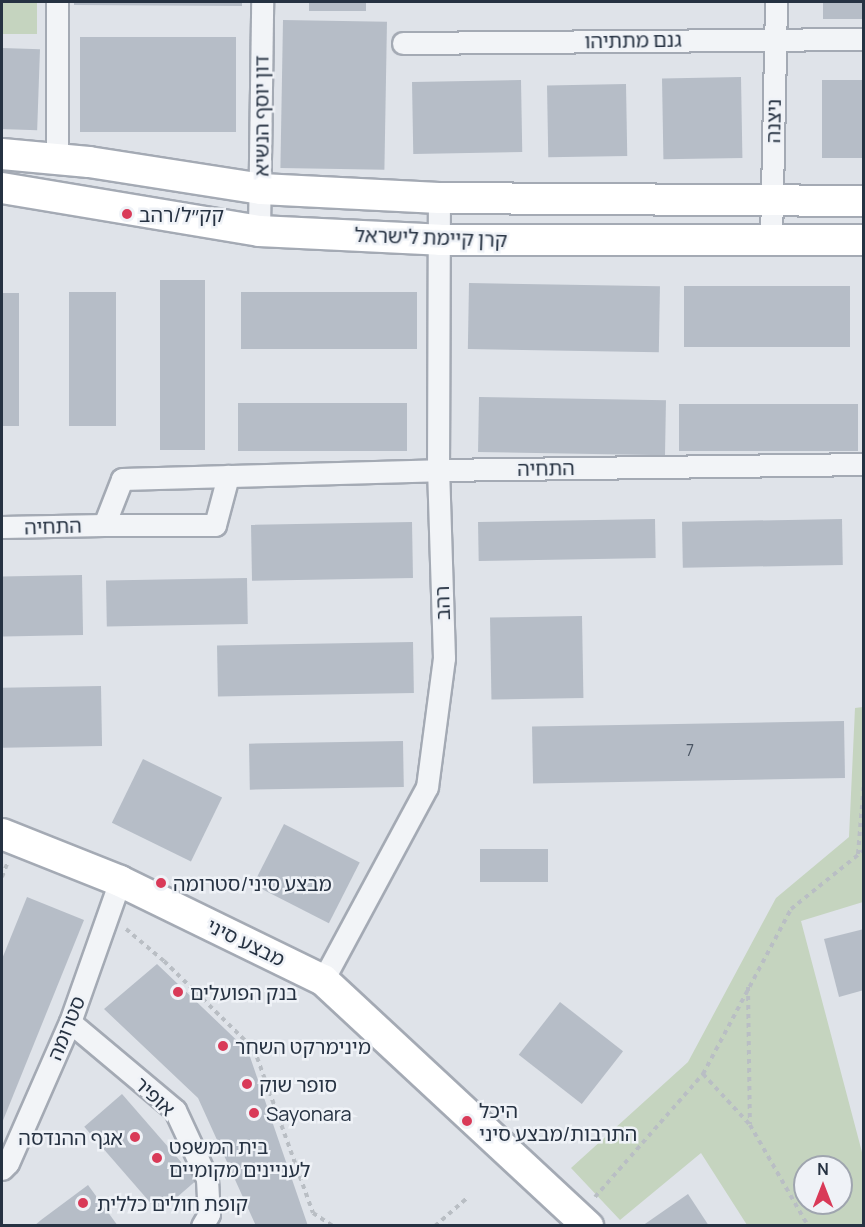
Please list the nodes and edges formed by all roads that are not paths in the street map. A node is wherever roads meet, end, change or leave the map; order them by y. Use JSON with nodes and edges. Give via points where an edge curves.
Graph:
{"nodes":[{"id":1,"x":57,"y":2,"type":"edge"},
{"id":2,"x":262,"y":2,"type":"edge"},
{"id":3,"x":776,"y":2,"type":"edge"},
{"id":4,"x":775,"y":39,"type":"junction"},
{"id":5,"x":864,"y":39,"type":"edge"},
{"id":6,"x":403,"y":43,"type":"dead end"},
{"id":7,"x":2,"y":153,"type":"edge"},
{"id":8,"x":57,"y":159,"type":"junction"},
{"id":9,"x":2,"y":188,"type":"edge"},
{"id":10,"x":261,"y":189,"type":"junction"},
{"id":11,"x":439,"y":198,"type":"junction"},
{"id":12,"x":864,"y":201,"type":"edge"},
{"id":13,"x":771,"y":202,"type":"junction"},
{"id":14,"x":259,"y":231,"type":"junction"},
{"id":15,"x":440,"y":240,"type":"junction"},
{"id":16,"x":864,"y":240,"type":"edge"},
{"id":17,"x":771,"y":241,"type":"junction"},
{"id":18,"x":864,"y":464,"type":"edge"},
{"id":19,"x":438,"y":470,"type":"junction"},
{"id":20,"x":228,"y":476,"type":"junction"},
{"id":21,"x":104,"y":525,"type":"junction"},
{"id":22,"x":2,"y":527,"type":"edge"},
{"id":23,"x":2,"y":834,"type":"edge"},
{"id":24,"x":120,"y":881,"type":"junction"},
{"id":25,"x":323,"y":980,"type":"junction"},
{"id":26,"x":70,"y":1022,"type":"junction"},
{"id":27,"x":2,"y":1170,"type":"edge"},
{"id":28,"x":583,"y":1221,"type":"edge"},
{"id":29,"x":202,"y":1226,"type":"edge"}],
"edges":[{"from":1,"to":8,"type":"street"},
{"from":2,"to":10,"type":"street","name":"דון יוסף הנשיא"},
{"from":3,"to":4,"type":"street","name":"ניצנה"},
{"from":4,"to":5,"type":"street","name":"גנם מתתיהו"},
{"from":4,"to":6,"type":"street","name":"גנם מתתיהו"},
{"from":4,"to":13,"type":"street","name":"ניצנה"},
{"from":7,"to":8,"type":"street","name":"קרן קיימת לישראל"},
{"from":8,"to":10,"type":"street","name":"קרן קיימת לישראל"},
{"from":9,"to":14,"type":"street","name":"קרן קיימת לישראל"},
{"from":10,"to":11,"type":"street","name":"קרן קיימת לישראל"},
{"from":10,"to":14,"type":"street","name":"דון יוסף הנשיא"},
{"from":11,"to":13,"type":"street","name":"קרן קיימת לישראל"},
{"from":11,"to":15,"type":"street","name":"רהב"},
{"from":12,"to":13,"type":"street","name":"קרן קיימת לישראל"},
{"from":13,"to":17,"type":"street","name":"ניצנה"},
{"from":14,"to":15,"type":"street","name":"קרן קיימת לישראל"},
{"from":15,"to":17,"type":"street","name":"קרן קיימת לישראל"},
{"from":15,"to":19,"type":"street","name":"רהב"},
{"from":16,"to":17,"type":"street","name":"קרן קיימת לישראל"},
{"from":18,"to":19,"type":"street","name":"התחיה"},
{"from":19,"to":20,"type":"street","name":"התחיה"},
{"from":19,"to":25,"type":"street","name":"רהב","via":[[444,658],[427,787]]},
{"from":20,"to":21,"type":"street","name":"התחיה","via":[[122,479]]},
{"from":20,"to":21,"type":"street","name":"התחיה","via":[[215,525]]},
{"from":21,"to":22,"type":"street","name":"התחיה"},
{"from":23,"to":24,"type":"street","name":"מבצע סיני"},
{"from":24,"to":25,"type":"street","name":"מבצע סיני"},
{"from":24,"to":26,"type":"street","name":"סטרומה"},
{"from":25,"to":28,"type":"street","name":"מבצע סיני"},
{"from":26,"to":27,"type":"street","name":"סטרומה"},
{"from":26,"to":29,"type":"street","name":"אופיר","via":[[175,1110],[207,1179],[208,1214]]}]}
